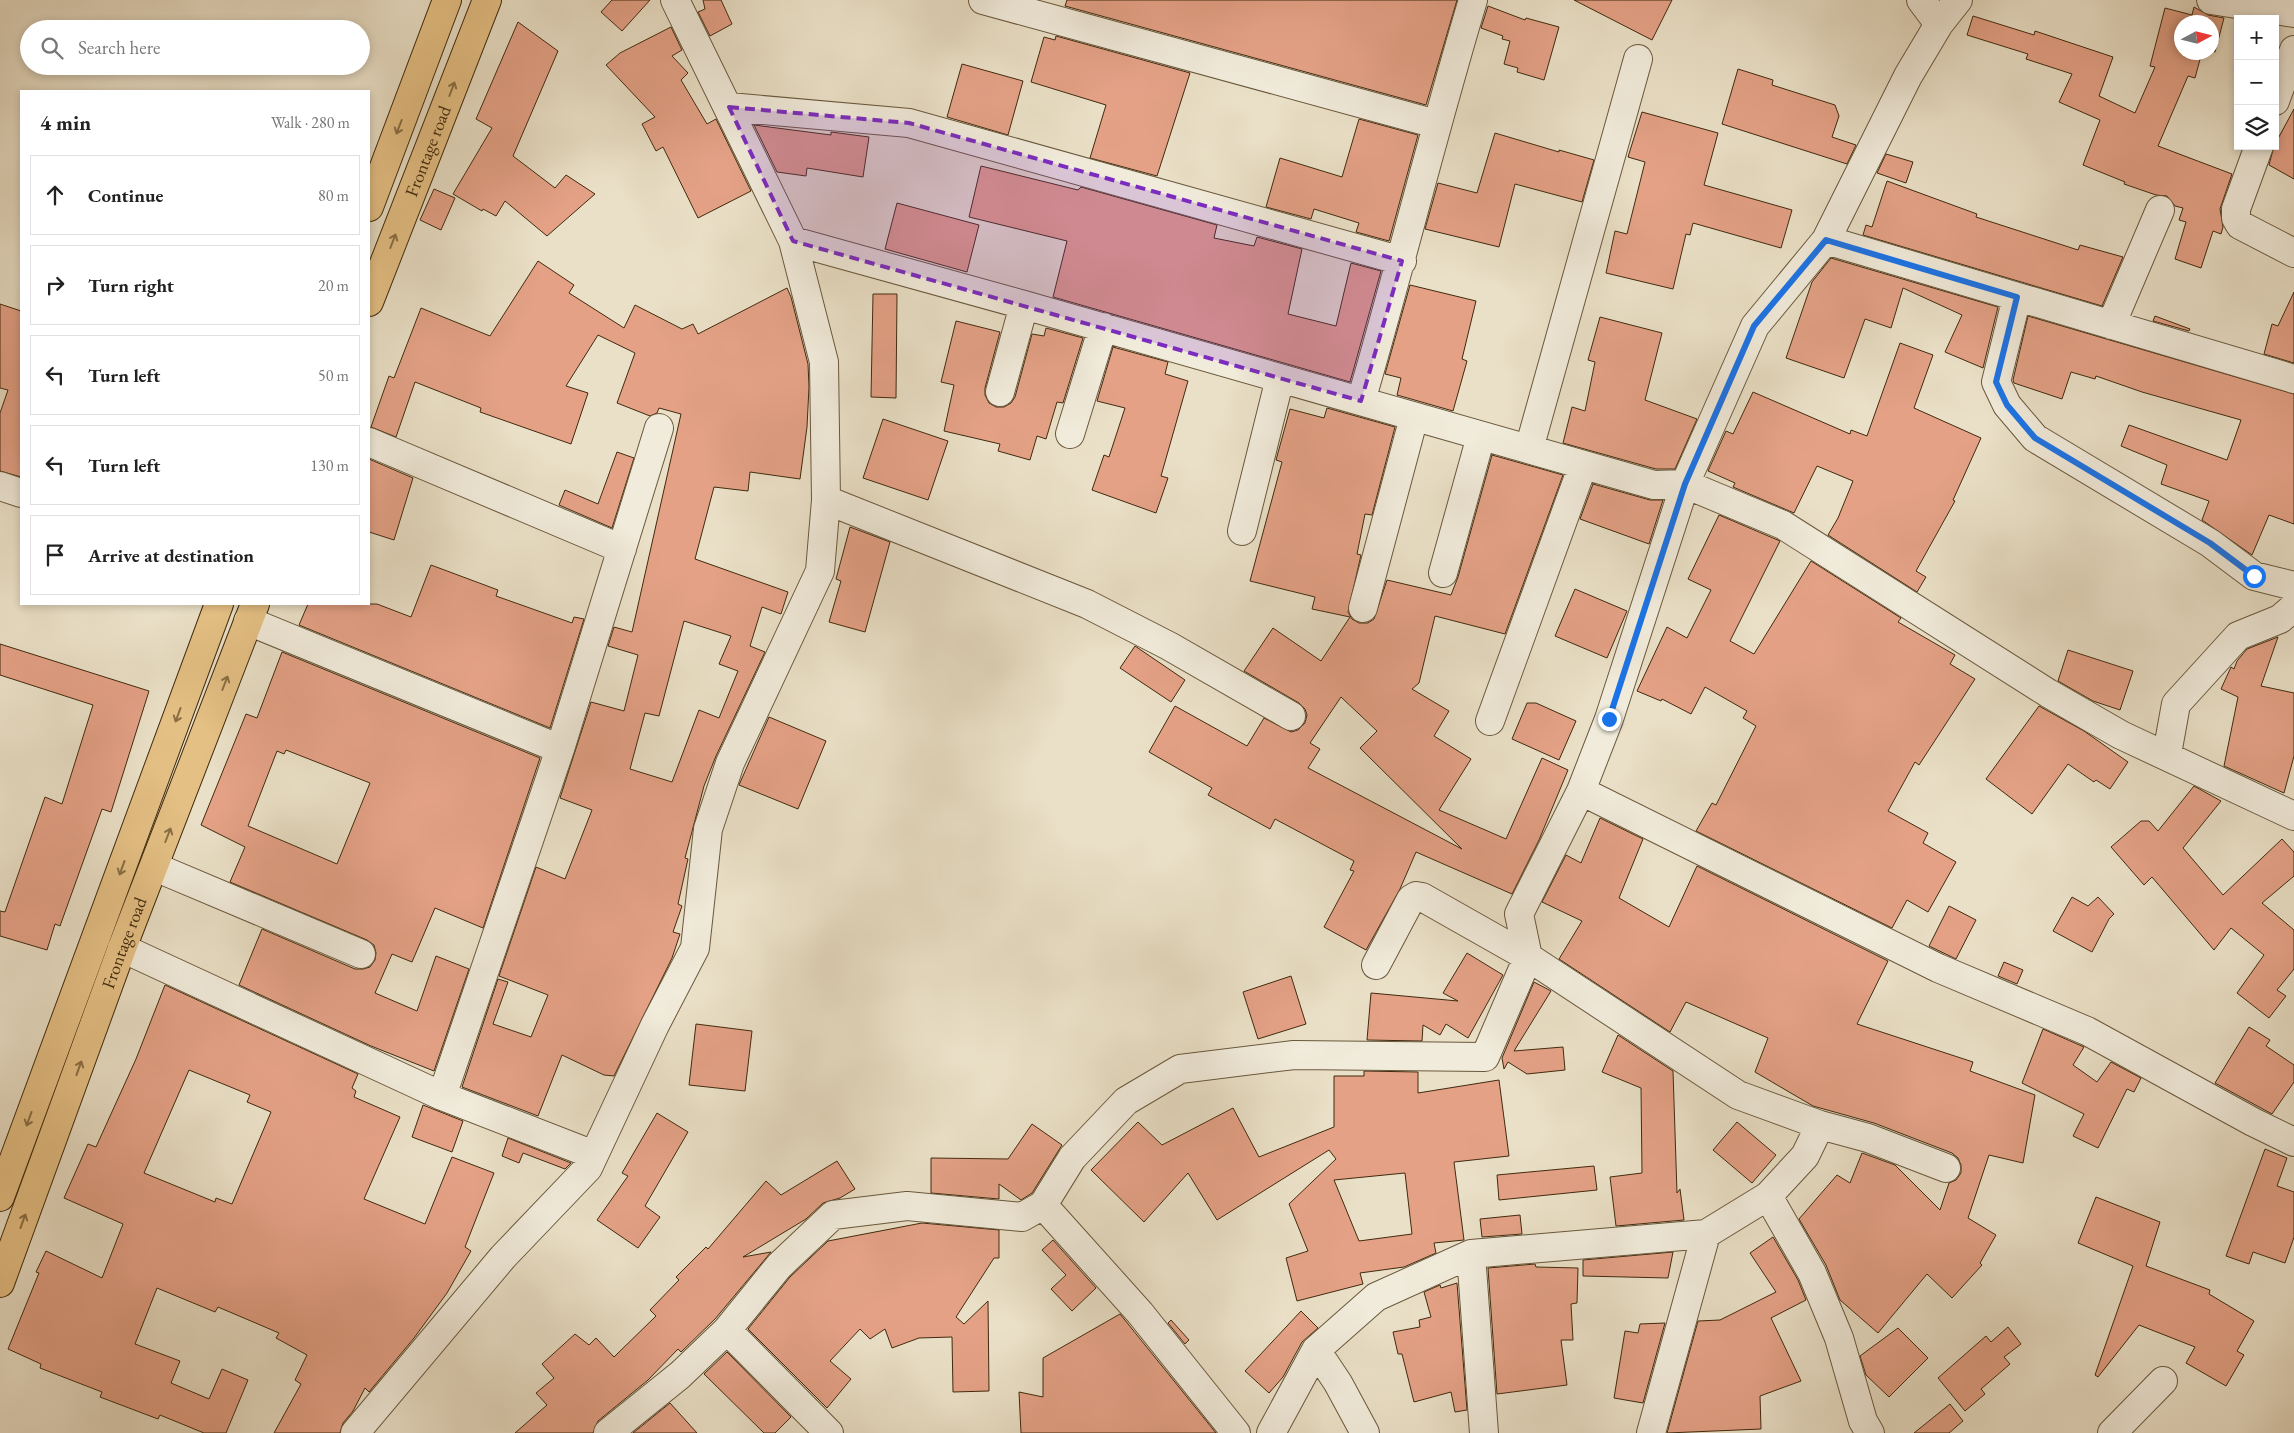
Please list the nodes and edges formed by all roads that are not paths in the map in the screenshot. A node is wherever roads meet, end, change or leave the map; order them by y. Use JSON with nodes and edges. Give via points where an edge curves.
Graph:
{"nodes":[{"id":1,"x":447,"y":0,"type":"edge"},
{"id":2,"x":487,"y":0,"type":"edge"},
{"id":3,"x":675,"y":0,"type":"edge"},
{"id":4,"x":984,"y":0,"type":"edge"},
{"id":5,"x":1473,"y":0,"type":"edge"},
{"id":6,"x":1920,"y":0,"type":"edge"},
{"id":7,"x":1958,"y":0,"type":"edge"},
{"id":8,"x":2212,"y":0,"type":"edge"},
{"id":9,"x":2294,"y":13,"type":"edge"},
{"id":10,"x":1939,"y":24,"type":"junction"},
{"id":11,"x":2294,"y":50,"type":"edge"},
{"id":12,"x":1638,"y":59,"type":"dead end"},
{"id":13,"x":2279,"y":90,"type":"edge"},
{"id":14,"x":2279,"y":104,"type":"edge"},
{"id":15,"x":729,"y":107,"type":"junction"},
{"id":16,"x":2294,"y":114,"type":"edge"},
{"id":17,"x":1436,"y":124,"type":"junction"},
{"id":18,"x":2258,"y":150,"type":"edge"},
{"id":19,"x":370,"y":204,"type":"edge"},
{"id":20,"x":2160,"y":210,"type":"dead end"},
{"id":21,"x":1826,"y":240,"type":"junction"},
{"id":22,"x":793,"y":241,"type":"junction"},
{"id":23,"x":2294,"y":253,"type":"edge"},
{"id":24,"x":1402,"y":261,"type":"junction"},
{"id":25,"x":2017,"y":297,"type":"junction"},
{"id":26,"x":370,"y":299,"type":"edge"},
{"id":27,"x":1024,"y":305,"type":"junction"},
{"id":28,"x":2111,"y":325,"type":"junction"},
{"id":29,"x":1102,"y":327,"type":"junction"},
{"id":30,"x":1280,"y":378,"type":"junction"},
{"id":31,"x":2294,"y":378,"type":"edge"},
{"id":32,"x":1000,"y":392,"type":"dead end"},
{"id":33,"x":1361,"y":401,"type":"junction"},
{"id":34,"x":1414,"y":417,"type":"junction"},
{"id":35,"x":658,"y":428,"type":"dead end"},
{"id":36,"x":1070,"y":434,"type":"dead end"},
{"id":37,"x":1481,"y":436,"type":"junction"},
{"id":38,"x":370,"y":442,"type":"edge"},
{"id":39,"x":1529,"y":449,"type":"junction"},
{"id":40,"x":1584,"y":465,"type":"junction"},
{"id":41,"x":1685,"y":484,"type":"junction"},
{"id":42,"x":0,"y":486,"type":"edge"},
{"id":43,"x":20,"y":493,"type":"edge"},
{"id":44,"x":826,"y":500,"type":"junction"},
{"id":45,"x":1242,"y":531,"type":"dead end"},
{"id":46,"x":622,"y":549,"type":"junction"},
{"id":47,"x":1443,"y":574,"type":"dead end"},
{"id":48,"x":2294,"y":586,"type":"edge"},
{"id":49,"x":219,"y":605,"type":"edge"},
{"id":50,"x":2294,"y":607,"type":"edge"},
{"id":51,"x":1363,"y":608,"type":"dead end"},
{"id":52,"x":252,"y":612,"type":"edge"},
{"id":53,"x":1291,"y":716,"type":"dead end"},
{"id":54,"x":1490,"y":721,"type":"dead end"},
{"id":55,"x":560,"y":749,"type":"junction"},
{"id":56,"x":2167,"y":754,"type":"junction"},
{"id":57,"x":1581,"y":791,"type":"junction"},
{"id":58,"x":2294,"y":816,"type":"edge"},
{"id":59,"x":155,"y":867,"type":"junction"},
{"id":60,"x":122,"y":948,"type":"junction"},
{"id":61,"x":362,"y":954,"type":"dead end"},
{"id":62,"x":1528,"y":957,"type":"junction"},
{"id":63,"x":1376,"y":965,"type":"dead end"},
{"id":64,"x":442,"y":1096,"type":"junction"},
{"id":65,"x":1820,"y":1125,"type":"junction"},
{"id":66,"x":2294,"y":1142,"type":"edge"},
{"id":67,"x":594,"y":1155,"type":"junction"},
{"id":68,"x":1946,"y":1168,"type":"dead end"},
{"id":69,"x":1768,"y":1196,"type":"junction"},
{"id":70,"x":0,"y":1198,"type":"edge"},
{"id":71,"x":1043,"y":1205,"type":"junction"},
{"id":72,"x":1706,"y":1234,"type":"junction"},
{"id":73,"x":1471,"y":1254,"type":"junction"},
{"id":74,"x":0,"y":1283,"type":"edge"},
{"id":75,"x":726,"y":1330,"type":"junction"},
{"id":76,"x":1316,"y":1350,"type":"junction"},
{"id":77,"x":2163,"y":1381,"type":"dead end"},
{"id":78,"x":355,"y":1433,"type":"edge"},
{"id":79,"x":608,"y":1433,"type":"edge"},
{"id":80,"x":829,"y":1433,"type":"edge"},
{"id":81,"x":1236,"y":1433,"type":"edge"},
{"id":82,"x":1271,"y":1433,"type":"edge"},
{"id":83,"x":1364,"y":1433,"type":"edge"},
{"id":84,"x":1484,"y":1433,"type":"edge"},
{"id":85,"x":1651,"y":1433,"type":"edge"},
{"id":86,"x":1870,"y":1433,"type":"edge"},
{"id":87,"x":2112,"y":1433,"type":"edge"}],
"edges":[{"from":1,"to":19,"type":"main road","one_way":true},
{"from":26,"to":2,"type":"main road","name":"Frontage road","one_way":true},
{"from":3,"to":15,"type":"street"},
{"from":4,"to":17,"type":"street"},
{"from":5,"to":17,"type":"street"},
{"from":6,"to":10,"type":"street"},
{"from":7,"to":10,"type":"street"},
{"from":8,"to":9,"type":"street"},
{"from":10,"to":21,"type":"street","via":[[1908,76]]},
{"from":11,"to":13,"type":"street"},
{"from":12,"to":39,"type":"street"},
{"from":14,"to":16,"type":"street"},
{"from":15,"to":22,"type":"street"},
{"from":15,"to":24,"type":"street","via":[[909,123]]},
{"from":17,"to":24,"type":"street"},
{"from":18,"to":23,"type":"street","via":[[2236,209],[2236,218],[2240,224]]},
{"from":20,"to":28,"type":"street"},
{"from":21,"to":25,"type":"street"},
{"from":21,"to":41,"type":"street","via":[[1754,326]]},
{"from":22,"to":27,"type":"street"},
{"from":22,"to":44,"type":"street","via":[[824,362]]},
{"from":24,"to":33,"type":"street"},
{"from":25,"to":28,"type":"street"},
{"from":25,"to":48,"type":"street","via":[[1996,382],[2007,405],[2035,438],[2210,543],[2254,576]]},
{"from":27,"to":29,"type":"street"},
{"from":27,"to":32,"type":"street"},
{"from":28,"to":31,"type":"street"},
{"from":29,"to":30,"type":"street"},
{"from":29,"to":36,"type":"street"},
{"from":30,"to":33,"type":"street"},
{"from":30,"to":45,"type":"street"},
{"from":33,"to":34,"type":"street"},
{"from":34,"to":37,"type":"street"},
{"from":34,"to":51,"type":"street"},
{"from":35,"to":46,"type":"street"},
{"from":37,"to":39,"type":"street"},
{"from":37,"to":47,"type":"street"},
{"from":38,"to":46,"type":"street"},
{"from":39,"to":40,"type":"street"},
{"from":40,"to":41,"type":"street","via":[[1654,485]]},
{"from":40,"to":54,"type":"street"},
{"from":41,"to":56,"type":"street","via":[[1783,525],[2048,693],[2122,735]]},
{"from":41,"to":57,"type":"street","via":[[1609,719]]},
{"from":42,"to":43,"type":"street"},
{"from":44,"to":53,"type":"street","via":[[1087,604],[1169,646]]},
{"from":44,"to":67,"type":"street","via":[[820,571],[730,763],[708,829],[695,948]]},
{"from":46,"to":55,"type":"street"},
{"from":49,"to":70,"type":"main road","one_way":true},
{"from":50,"to":56,"type":"street","via":[[2280,620],[2238,636],[2176,704]]},
{"from":52,"to":55,"type":"street"},
{"from":59,"to":52,"type":"main road","name":"Frontage road","one_way":true},
{"from":55,"to":64,"type":"street"},
{"from":56,"to":58,"type":"street","via":[[2205,776]]},
{"from":57,"to":62,"type":"street","via":[[1519,914]]},
{"from":57,"to":66,"type":"street","via":[[1938,968],[2087,1031]]},
{"from":59,"to":60,"type":"main road","name":"Frontage road"},
{"from":59,"to":61,"type":"street"},
{"from":60,"to":64,"type":"street"},
{"from":74,"to":60,"type":"main road","name":"Frontage road","one_way":true},
{"from":62,"to":63,"type":"street","via":[[1416,896],[1411,899]]},
{"from":62,"to":65,"type":"street","via":[[1738,1095]]},
{"from":62,"to":71,"type":"street","via":[[1485,1056],[1294,1055],[1180,1069],[1126,1101],[1072,1158]]},
{"from":64,"to":67,"type":"street"},
{"from":65,"to":68,"type":"street","via":[[1868,1138]]},
{"from":65,"to":69,"type":"street","via":[[1805,1156]]},
{"from":67,"to":78,"type":"street","via":[[588,1168],[503,1257]]},
{"from":69,"to":72,"type":"street"},
{"from":69,"to":86,"type":"street","via":[[1812,1273],[1839,1338],[1863,1420]]},
{"from":71,"to":75,"type":"street","via":[[1022,1217],[907,1206],[833,1215],[779,1266]]},
{"from":71,"to":81,"type":"street","via":[[1140,1313]]},
{"from":72,"to":73,"type":"street"},
{"from":72,"to":85,"type":"street"},
{"from":73,"to":76,"type":"street","via":[[1376,1297]]},
{"from":73,"to":84,"type":"street"},
{"from":75,"to":79,"type":"street","via":[[680,1376]]},
{"from":75,"to":80,"type":"street"},
{"from":76,"to":82,"type":"street"},
{"from":76,"to":83,"type":"street","via":[[1338,1383]]},
{"from":77,"to":87,"type":"street"}]}
